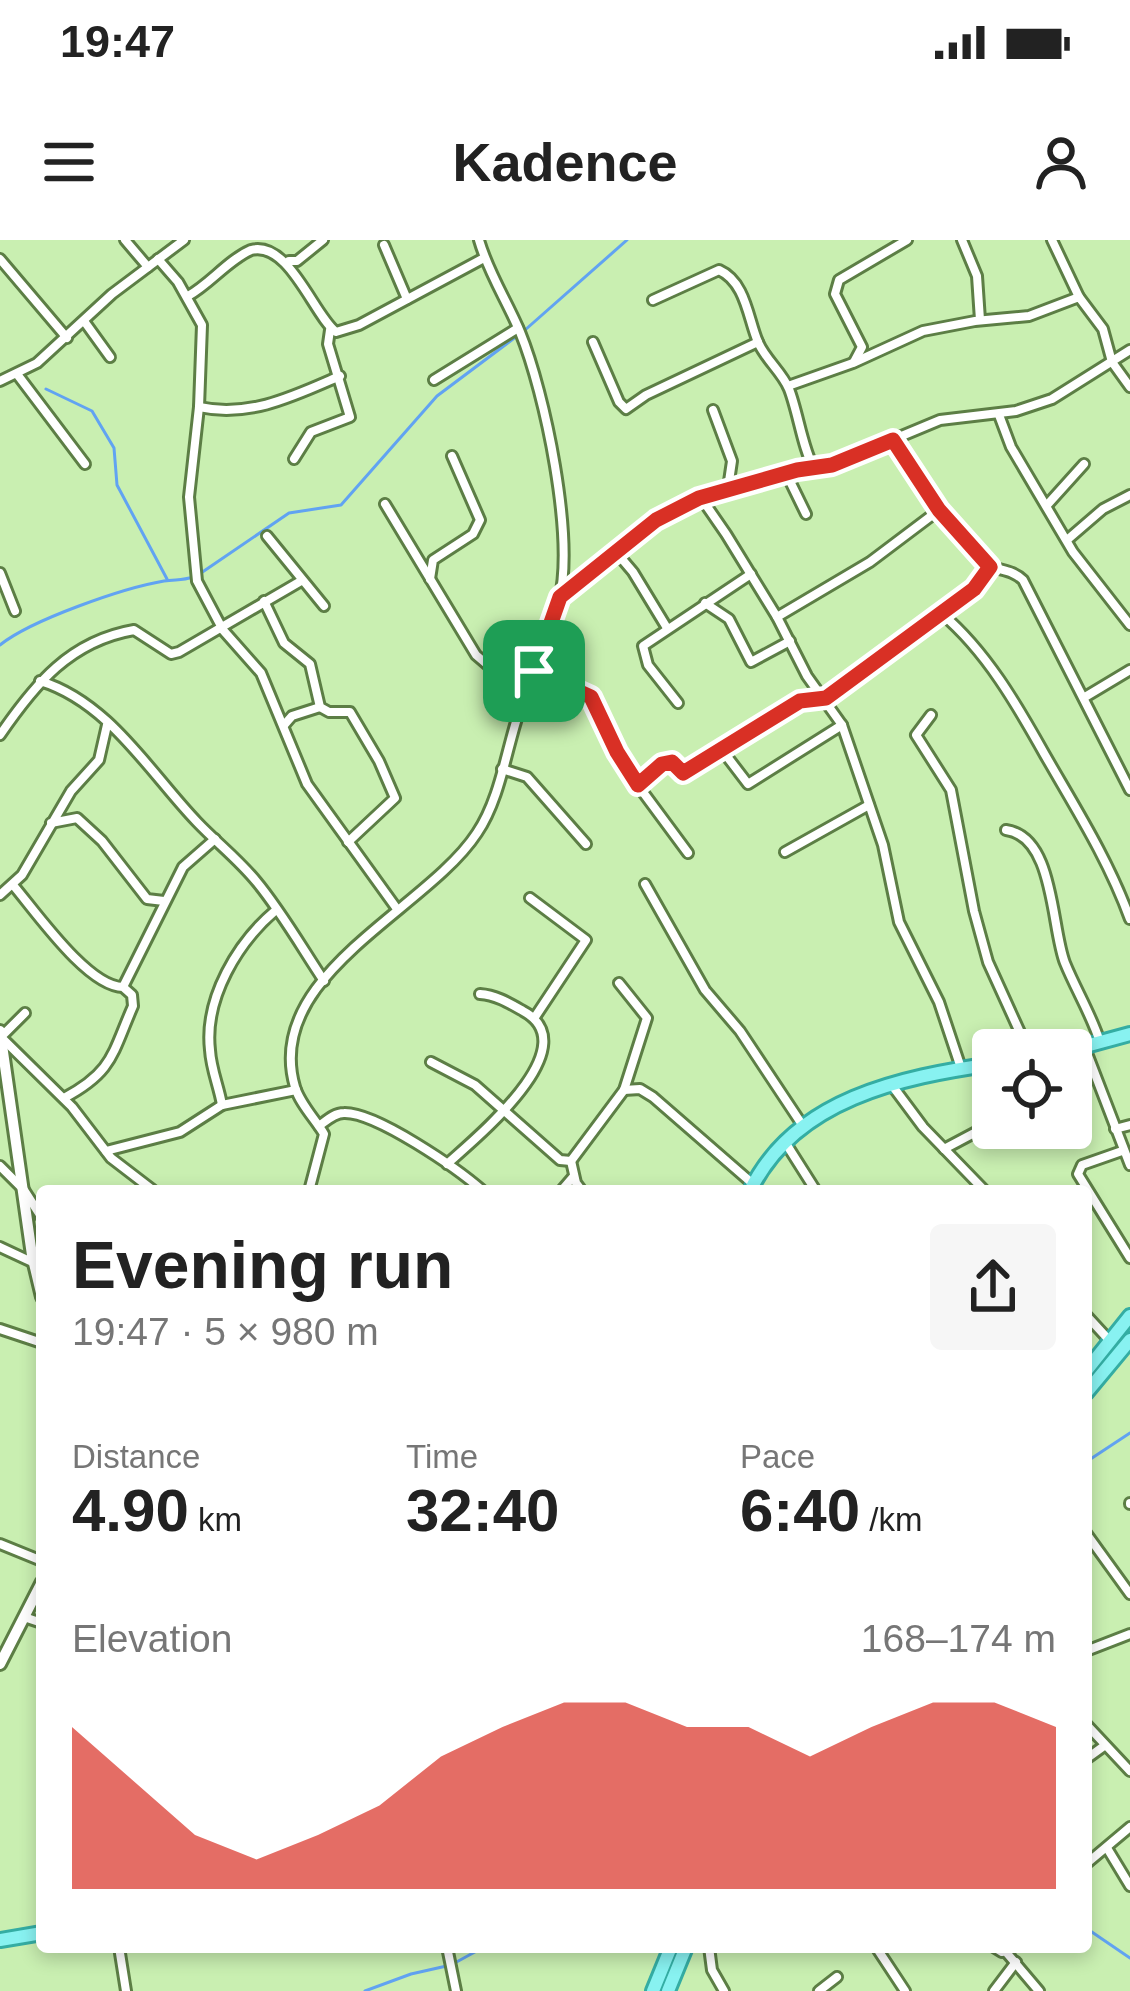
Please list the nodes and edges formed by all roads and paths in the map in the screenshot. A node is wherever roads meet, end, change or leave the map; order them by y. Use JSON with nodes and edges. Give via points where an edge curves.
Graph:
{"nodes":[{"id":1,"x":125,"y":240,"type":"edge"},
{"id":2,"x":184,"y":240,"type":"edge"},
{"id":3,"x":323,"y":240,"type":"edge"},
{"id":4,"x":479,"y":240,"type":"edge"},
{"id":5,"x":907,"y":240,"type":"edge"},
{"id":6,"x":962,"y":240,"type":"edge"},
{"id":7,"x":1052,"y":240,"type":"edge"},
{"id":8,"x":384,"y":245,"type":"dead end"},
{"id":9,"x":484,"y":258,"type":"junction"},
{"id":10,"x":0,"y":259,"type":"edge"},
{"id":11,"x":158,"y":259,"type":"junction"},
{"id":12,"x":294,"y":265,"type":"junction"},
{"id":13,"x":148,"y":267,"type":"junction"},
{"id":14,"x":188,"y":296,"type":"junction"},
{"id":15,"x":407,"y":298,"type":"junction"},
{"id":16,"x":1078,"y":298,"type":"junction"},
{"id":17,"x":652,"y":300,"type":"dead end"},
{"id":18,"x":980,"y":320,"type":"junction"},
{"id":19,"x":84,"y":321,"type":"junction"},
{"id":20,"x":516,"y":323,"type":"junction"},
{"id":21,"x":332,"y":332,"type":"junction"},
{"id":22,"x":67,"y":338,"type":"junction"},
{"id":23,"x":593,"y":342,"type":"dead end"},
{"id":24,"x":758,"y":342,"type":"junction"},
{"id":25,"x":1130,"y":350,"type":"edge"},
{"id":26,"x":110,"y":357,"type":"dead end"},
{"id":27,"x":1112,"y":362,"type":"junction"},
{"id":28,"x":853,"y":363,"type":"junction"},
{"id":29,"x":16,"y":374,"type":"junction"},
{"id":30,"x":340,"y":376,"type":"junction"},
{"id":31,"x":434,"y":380,"type":"dead end"},
{"id":32,"x":0,"y":381,"type":"edge"},
{"id":33,"x":788,"y":386,"type":"junction"},
{"id":34,"x":1130,"y":387,"type":"edge"},
{"id":35,"x":199,"y":406,"type":"junction"},
{"id":36,"x":713,"y":410,"type":"dead end"},
{"id":37,"x":999,"y":415,"type":"junction"},
{"id":38,"x":893,"y":440,"type":"junction"},
{"id":39,"x":452,"y":456,"type":"dead end"},
{"id":40,"x":807,"y":457,"type":"junction"},
{"id":41,"x":294,"y":459,"type":"dead end"},
{"id":42,"x":85,"y":464,"type":"dead end"},
{"id":43,"x":1084,"y":464,"type":"dead end"},
{"id":44,"x":814,"y":469,"type":"junction"},
{"id":45,"x":792,"y":472,"type":"junction"},
{"id":46,"x":728,"y":490,"type":"junction"},
{"id":47,"x":1130,"y":495,"type":"edge"},
{"id":48,"x":703,"y":500,"type":"junction"},
{"id":49,"x":385,"y":504,"type":"dead end"},
{"id":50,"x":1048,"y":504,"type":"junction"},
{"id":51,"x":939,"y":510,"type":"junction"},
{"id":52,"x":806,"y":514,"type":"dead end"},
{"id":53,"x":267,"y":536,"type":"dead end"},
{"id":54,"x":1067,"y":540,"type":"junction"},
{"id":55,"x":616,"y":552,"type":"junction"},
{"id":56,"x":990,"y":567,"type":"junction"},
{"id":57,"x":0,"y":573,"type":"edge"},
{"id":58,"x":751,"y":574,"type":"junction"},
{"id":59,"x":430,"y":580,"type":"junction"},
{"id":60,"x":301,"y":581,"type":"junction"},
{"id":61,"x":560,"y":597,"type":"junction"},
{"id":62,"x":264,"y":602,"type":"junction"},
{"id":63,"x":705,"y":604,"type":"junction"},
{"id":64,"x":324,"y":606,"type":"dead end"},
{"id":65,"x":15,"y":610,"type":"dead end"},
{"id":66,"x":942,"y":614,"type":"junction"},
{"id":67,"x":777,"y":616,"type":"junction"},
{"id":68,"x":1130,"y":623,"type":"edge"},
{"id":69,"x":667,"y":628,"type":"junction"},
{"id":70,"x":223,"y":629,"type":"junction"},
{"id":71,"x":790,"y":641,"type":"junction"},
{"id":72,"x":1130,"y":670,"type":"edge"},
{"id":73,"x":534,"y":671,"type":"junction"},
{"id":74,"x":40,"y":681,"type":"junction"},
{"id":75,"x":524,"y":696,"type":"junction"},
{"id":76,"x":1085,"y":697,"type":"junction"},
{"id":77,"x":824,"y":698,"type":"junction"},
{"id":78,"x":678,"y":704,"type":"dead end"},
{"id":79,"x":320,"y":707,"type":"junction"},
{"id":80,"x":931,"y":715,"type":"dead end"},
{"id":81,"x":107,"y":723,"type":"junction"},
{"id":82,"x":285,"y":724,"type":"junction"},
{"id":83,"x":842,"y":725,"type":"junction"},
{"id":84,"x":0,"y":735,"type":"edge"},
{"id":85,"x":722,"y":749,"type":"junction"},
{"id":86,"x":502,"y":769,"type":"junction"},
{"id":87,"x":638,"y":785,"type":"junction"},
{"id":88,"x":1130,"y":790,"type":"edge"},
{"id":89,"x":869,"y":805,"type":"junction"},
{"id":90,"x":50,"y":824,"type":"junction"},
{"id":91,"x":1006,"y":830,"type":"dead end"},
{"id":92,"x":216,"y":838,"type":"junction"},
{"id":93,"x":348,"y":842,"type":"junction"},
{"id":94,"x":586,"y":844,"type":"dead end"},
{"id":95,"x":785,"y":852,"type":"dead end"},
{"id":96,"x":688,"y":853,"type":"dead end"},
{"id":97,"x":645,"y":884,"type":"dead end"},
{"id":98,"x":13,"y":885,"type":"junction"},
{"id":99,"x":0,"y":895,"type":"edge"},
{"id":100,"x":530,"y":898,"type":"dead end"},
{"id":101,"x":165,"y":900,"type":"junction"},
{"id":102,"x":397,"y":909,"type":"junction"},
{"id":103,"x":276,"y":910,"type":"junction"},
{"id":104,"x":1130,"y":919,"type":"edge"},
{"id":105,"x":323,"y":981,"type":"junction"},
{"id":106,"x":619,"y":983,"type":"dead end"},
{"id":107,"x":123,"y":987,"type":"junction"},
{"id":108,"x":480,"y":994,"type":"dead end"},
{"id":109,"x":25,"y":1013,"type":"dead end"},
{"id":110,"x":535,"y":1017,"type":"junction"},
{"id":111,"x":1018,"y":1029,"type":"edge"},
{"id":112,"x":0,"y":1034,"type":"edge"},
{"id":113,"x":1130,"y":1034,"type":"edge"},
{"id":114,"x":1101,"y":1043,"type":"junction"},
{"id":115,"x":1092,"y":1045,"type":"edge"},
{"id":116,"x":431,"y":1062,"type":"dead end"},
{"id":117,"x":972,"y":1067,"type":"edge"},
{"id":118,"x":962,"y":1068,"type":"junction"},
{"id":119,"x":1092,"y":1080,"type":"edge"},
{"id":120,"x":890,"y":1083,"type":"junction"},
{"id":121,"x":296,"y":1090,"type":"junction"},
{"id":122,"x":624,"y":1090,"type":"junction"},
{"id":123,"x":64,"y":1098,"type":"junction"},
{"id":124,"x":222,"y":1106,"type":"junction"},
{"id":125,"x":505,"y":1111,"type":"junction"},
{"id":126,"x":1130,"y":1125,"type":"edge"},
{"id":127,"x":319,"y":1126,"type":"junction"},
{"id":128,"x":803,"y":1126,"type":"junction"},
{"id":129,"x":1114,"y":1130,"type":"junction"},
{"id":130,"x":972,"y":1134,"type":"edge"},
{"id":131,"x":784,"y":1141,"type":"junction"},
{"id":132,"x":944,"y":1149,"type":"junction"},
{"id":133,"x":106,"y":1151,"type":"junction"},
{"id":134,"x":1122,"y":1151,"type":"junction"},
{"id":135,"x":572,"y":1161,"type":"junction"},
{"id":136,"x":448,"y":1164,"type":"junction"},
{"id":137,"x":1130,"y":1165,"type":"edge"},
{"id":138,"x":0,"y":1166,"type":"edge"},
{"id":139,"x":574,"y":1176,"type":"junction"},
{"id":140,"x":4,"y":1180,"type":"edge"},
{"id":141,"x":145,"y":1185,"type":"edge"},
{"id":142,"x":311,"y":1185,"type":"edge"},
{"id":143,"x":475,"y":1185,"type":"edge"},
{"id":144,"x":566,"y":1185,"type":"edge"},
{"id":145,"x":579,"y":1185,"type":"edge"},
{"id":146,"x":749,"y":1185,"type":"edge"},
{"id":147,"x":754,"y":1185,"type":"edge"},
{"id":148,"x":813,"y":1185,"type":"edge"},
{"id":149,"x":980,"y":1185,"type":"edge"},
{"id":150,"x":1085,"y":1185,"type":"edge"},
{"id":151,"x":24,"y":1190,"type":"junction"},
{"id":152,"x":1092,"y":1197,"type":"edge"},
{"id":153,"x":36,"y":1209,"type":"edge"},
{"id":154,"x":0,"y":1247,"type":"edge"},
{"id":155,"x":1130,"y":1258,"type":"edge"},
{"id":156,"x":33,"y":1262,"type":"junction"},
{"id":157,"x":36,"y":1274,"type":"edge"},
{"id":158,"x":1130,"y":1316,"type":"edge"},
{"id":159,"x":1092,"y":1322,"type":"edge"},
{"id":160,"x":0,"y":1329,"type":"edge"},
{"id":161,"x":36,"y":1340,"type":"edge"},
{"id":162,"x":1130,"y":1340,"type":"edge"},
{"id":163,"x":1110,"y":1342,"type":"junction"},
{"id":164,"x":1092,"y":1364,"type":"edge"},
{"id":165,"x":1092,"y":1386,"type":"edge"},
{"id":166,"x":1092,"y":1542,"type":"edge"},
{"id":167,"x":0,"y":1544,"type":"edge"},
{"id":168,"x":36,"y":1559,"type":"edge"},
{"id":169,"x":36,"y":1593,"type":"edge"},
{"id":170,"x":1130,"y":1594,"type":"edge"},
{"id":171,"x":24,"y":1616,"type":"junction"},
{"id":172,"x":36,"y":1621,"type":"edge"},
{"id":173,"x":1130,"y":1634,"type":"edge"},
{"id":174,"x":1092,"y":1649,"type":"edge"},
{"id":175,"x":0,"y":1664,"type":"edge"},
{"id":176,"x":1092,"y":1731,"type":"edge"},
{"id":177,"x":1104,"y":1746,"type":"junction"},
{"id":178,"x":1092,"y":1755,"type":"edge"},
{"id":179,"x":1130,"y":1772,"type":"edge"},
{"id":180,"x":1130,"y":1827,"type":"edge"},
{"id":181,"x":1107,"y":1848,"type":"junction"},
{"id":182,"x":1092,"y":1859,"type":"edge"},
{"id":183,"x":1130,"y":1886,"type":"edge"},
{"id":184,"x":36,"y":1935,"type":"edge"},
{"id":185,"x":0,"y":1940,"type":"edge"},
{"id":186,"x":120,"y":1953,"type":"edge"},
{"id":187,"x":448,"y":1953,"type":"edge"},
{"id":188,"x":668,"y":1953,"type":"edge"},
{"id":189,"x":684,"y":1953,"type":"edge"},
{"id":190,"x":710,"y":1953,"type":"edge"},
{"id":191,"x":883,"y":1953,"type":"edge"},
{"id":192,"x":1010,"y":1953,"type":"edge"},
{"id":193,"x":1016,"y":1962,"type":"junction"},
{"id":194,"x":837,"y":1977,"type":"dead end"},
{"id":195,"x":126,"y":1991,"type":"edge"},
{"id":196,"x":456,"y":1991,"type":"edge"},
{"id":197,"x":653,"y":1991,"type":"edge"},
{"id":198,"x":668,"y":1991,"type":"edge"},
{"id":199,"x":724,"y":1991,"type":"edge"},
{"id":200,"x":819,"y":1991,"type":"edge"},
{"id":201,"x":905,"y":1991,"type":"edge"},
{"id":202,"x":994,"y":1991,"type":"edge"},
{"id":203,"x":1039,"y":1991,"type":"edge"}],
"edges":[{"from":1,"to":13,"type":"street"},
{"from":2,"to":11,"type":"street"},
{"from":3,"to":12,"type":"street"},
{"from":4,"to":9,"type":"street"},
{"from":5,"to":28,"type":"street","via":[[839,280],[836,293],[862,347]]},
{"from":6,"to":18,"type":"street","via":[[979,286]]},
{"from":7,"to":16,"type":"street"},
{"from":8,"to":15,"type":"street"},
{"from":9,"to":15,"type":"street"},
{"from":9,"to":20,"type":"street"},
{"from":10,"to":22,"type":"street"},
{"from":11,"to":13,"type":"street"},
{"from":11,"to":14,"type":"street"},
{"from":12,"to":14,"type":"street","via":[[267,249],[250,250]]},
{"from":12,"to":21,"type":"street"},
{"from":13,"to":19,"type":"street"},
{"from":14,"to":35,"type":"street","via":[[202,326]]},
{"from":15,"to":21,"type":"street"},
{"from":16,"to":18,"type":"street","via":[[1029,316]]},
{"from":16,"to":27,"type":"street","via":[[1107,338]]},
{"from":17,"to":24,"type":"street","via":[[719,271],[751,313]]},
{"from":18,"to":28,"type":"street","via":[[923,332]]},
{"from":19,"to":22,"type":"street"},
{"from":19,"to":26,"type":"street"},
{"from":20,"to":31,"type":"street"},
{"from":20,"to":61,"type":"street","via":[[554,461]]},
{"from":21,"to":30,"type":"street","via":[[328,344]]},
{"from":22,"to":29,"type":"street"},
{"from":23,"to":24,"type":"street","via":[[626,409]]},
{"from":24,"to":33,"type":"street"},
{"from":25,"to":27,"type":"street"},
{"from":27,"to":34,"type":"street"},
{"from":27,"to":37,"type":"street","via":[[1052,399]]},
{"from":28,"to":33,"type":"street"},
{"from":29,"to":32,"type":"street"},
{"from":29,"to":42,"type":"street"},
{"from":30,"to":35,"type":"street","via":[[261,408]]},
{"from":30,"to":41,"type":"street","via":[[350,417],[311,432]]},
{"from":33,"to":40,"type":"street"},
{"from":35,"to":70,"type":"street","via":[[189,497],[193,566]]},
{"from":36,"to":46,"type":"street","via":[[734,471]]},
{"from":37,"to":38,"type":"street","via":[[940,420]]},
{"from":37,"to":50,"type":"street"},
{"from":38,"to":44,"type":"street"},
{"from":38,"to":51,"type":"street"},
{"from":39,"to":59,"type":"street","via":[[480,520],[473,534],[433,560]]},
{"from":40,"to":44,"type":"street"},
{"from":40,"to":45,"type":"street"},
{"from":43,"to":50,"type":"street"},
{"from":44,"to":45,"type":"street"},
{"from":45,"to":46,"type":"street"},
{"from":45,"to":52,"type":"street"},
{"from":46,"to":48,"type":"street"},
{"from":47,"to":54,"type":"street"},
{"from":48,"to":55,"type":"street","via":[[656,520]]},
{"from":48,"to":58,"type":"street"},
{"from":49,"to":59,"type":"street"},
{"from":50,"to":54,"type":"street"},
{"from":51,"to":56,"type":"street"},
{"from":51,"to":67,"type":"street"},
{"from":53,"to":60,"type":"street"},
{"from":54,"to":68,"type":"street"},
{"from":55,"to":61,"type":"street"},
{"from":55,"to":69,"type":"street"},
{"from":56,"to":66,"type":"street"},
{"from":56,"to":76,"type":"street","via":[[1020,576]]},
{"from":57,"to":65,"type":"street"},
{"from":58,"to":63,"type":"street"},
{"from":58,"to":67,"type":"street"},
{"from":59,"to":75,"type":"street","via":[[476,655]]},
{"from":60,"to":62,"type":"street"},
{"from":60,"to":64,"type":"street"},
{"from":61,"to":73,"type":"street"},
{"from":62,"to":70,"type":"street"},
{"from":62,"to":79,"type":"street","via":[[284,643],[310,664]]},
{"from":63,"to":69,"type":"street"},
{"from":63,"to":71,"type":"street","via":[[729,619],[751,662]]},
{"from":66,"to":77,"type":"street"},
{"from":66,"to":104,"type":"street","via":[[967,633],[1030,728],[1099,843]]},
{"from":67,"to":71,"type":"street"},
{"from":69,"to":78,"type":"street","via":[[641,652]]},
{"from":70,"to":74,"type":"street","via":[[171,654],[128,630],[76,650]]},
{"from":70,"to":82,"type":"street","via":[[261,673]]},
{"from":71,"to":77,"type":"street"},
{"from":72,"to":76,"type":"street"},
{"from":73,"to":75,"type":"street"},
{"from":73,"to":87,"type":"street","via":[[591,697]]},
{"from":74,"to":81,"type":"street"},
{"from":74,"to":84,"type":"street"},
{"from":75,"to":86,"type":"street"},
{"from":76,"to":88,"type":"street"},
{"from":77,"to":83,"type":"street"},
{"from":77,"to":85,"type":"street","via":[[800,701]]},
{"from":79,"to":82,"type":"street"},
{"from":79,"to":93,"type":"street","via":[[350,712],[395,798]]},
{"from":80,"to":111,"type":"street","via":[[916,735],[951,790],[988,962]]},
{"from":81,"to":90,"type":"street","via":[[100,760]]},
{"from":81,"to":92,"type":"street"},
{"from":82,"to":93,"type":"street","via":[[307,784]]},
{"from":83,"to":85,"type":"street","via":[[748,784]]},
{"from":83,"to":89,"type":"street"},
{"from":85,"to":87,"type":"street","via":[[683,773],[667,761]]},
{"from":86,"to":94,"type":"street","via":[[527,777]]},
{"from":86,"to":102,"type":"street","via":[[478,832]]},
{"from":87,"to":96,"type":"street"},
{"from":89,"to":95,"type":"street"},
{"from":89,"to":118,"type":"street","via":[[903,934]]},
{"from":90,"to":98,"type":"street"},
{"from":90,"to":101,"type":"street","via":[[77,818],[147,899]]},
{"from":91,"to":114,"type":"street","via":[[1022,836],[1047,873],[1064,959]]},
{"from":92,"to":101,"type":"street","via":[[191,857]]},
{"from":92,"to":103,"type":"street"},
{"from":93,"to":102,"type":"street"},
{"from":97,"to":128,"type":"street","via":[[705,990]]},
{"from":98,"to":99,"type":"street"},
{"from":98,"to":107,"type":"street","via":[[93,976]]},
{"from":100,"to":110,"type":"street","via":[[586,940]]},
{"from":101,"to":107,"type":"street"},
{"from":102,"to":105,"type":"street"},
{"from":103,"to":105,"type":"street"},
{"from":103,"to":124,"type":"street","via":[[245,942],[211,1012]]},
{"from":105,"to":121,"type":"street","via":[[296,1027]]},
{"from":106,"to":122,"type":"street","via":[[647,1018]]},
{"from":107,"to":123,"type":"street","via":[[133,1006],[105,1070]]},
{"from":108,"to":110,"type":"street"},
{"from":109,"to":112,"type":"street"},
{"from":110,"to":125,"type":"street","via":[[541,1051]]},
{"from":112,"to":123,"type":"street"},
{"from":112,"to":151,"type":"street"},
{"from":113,"to":114,"type":"main road"},
{"from":114,"to":115,"type":"main road"},
{"from":116,"to":125,"type":"street"},
{"from":117,"to":118,"type":"main road"},
{"from":118,"to":120,"type":"main road"},
{"from":119,"to":129,"type":"street"},
{"from":120,"to":128,"type":"main road"},
{"from":120,"to":132,"type":"street"},
{"from":121,"to":124,"type":"street"},
{"from":121,"to":127,"type":"street"},
{"from":122,"to":135,"type":"street"},
{"from":122,"to":146,"type":"street","via":[[653,1096]]},
{"from":123,"to":133,"type":"street"},
{"from":124,"to":133,"type":"street","via":[[180,1132]]},
{"from":125,"to":135,"type":"street","via":[[560,1160]]},
{"from":125,"to":136,"type":"street"},
{"from":126,"to":129,"type":"street"},
{"from":127,"to":136,"type":"street","via":[[352,1114]]},
{"from":127,"to":142,"type":"street","via":[[323,1146]]},
{"from":128,"to":131,"type":"main road"},
{"from":129,"to":134,"type":"street"},
{"from":130,"to":132,"type":"street"},
{"from":131,"to":147,"type":"main road"},
{"from":131,"to":148,"type":"street"},
{"from":132,"to":149,"type":"street"},
{"from":133,"to":141,"type":"street"},
{"from":134,"to":137,"type":"street"},
{"from":134,"to":150,"type":"street","via":[[1082,1165]]},
{"from":135,"to":139,"type":"street"},
{"from":136,"to":143,"type":"street"},
{"from":138,"to":140,"type":"street"},
{"from":139,"to":144,"type":"street"},
{"from":139,"to":145,"type":"street"},
{"from":140,"to":151,"type":"street"},
{"from":151,"to":153,"type":"street"},
{"from":151,"to":156,"type":"street"},
{"from":152,"to":155,"type":"street"},
{"from":154,"to":156,"type":"street"},
{"from":156,"to":157,"type":"street"},
{"from":158,"to":163,"type":"main road"},
{"from":159,"to":163,"type":"street"},
{"from":160,"to":161,"type":"street"},
{"from":162,"to":165,"type":"main road"},
{"from":163,"to":164,"type":"main road"},
{"from":166,"to":170,"type":"street"},
{"from":167,"to":168,"type":"street"},
{"from":169,"to":171,"type":"street"},
{"from":171,"to":172,"type":"street"},
{"from":171,"to":175,"type":"street"},
{"from":173,"to":174,"type":"street"},
{"from":176,"to":177,"type":"street"},
{"from":177,"to":178,"type":"street"},
{"from":177,"to":179,"type":"street"},
{"from":180,"to":181,"type":"street"},
{"from":181,"to":182,"type":"street"},
{"from":181,"to":183,"type":"street"},
{"from":184,"to":185,"type":"main road"},
{"from":186,"to":195,"type":"street"},
{"from":187,"to":196,"type":"street"},
{"from":188,"to":197,"type":"main road"},
{"from":189,"to":198,"type":"main road"},
{"from":190,"to":199,"type":"street"},
{"from":191,"to":201,"type":"street"},
{"from":192,"to":193,"type":"street"},
{"from":193,"to":202,"type":"street"},
{"from":193,"to":203,"type":"street"},
{"from":194,"to":200,"type":"street"}]}
